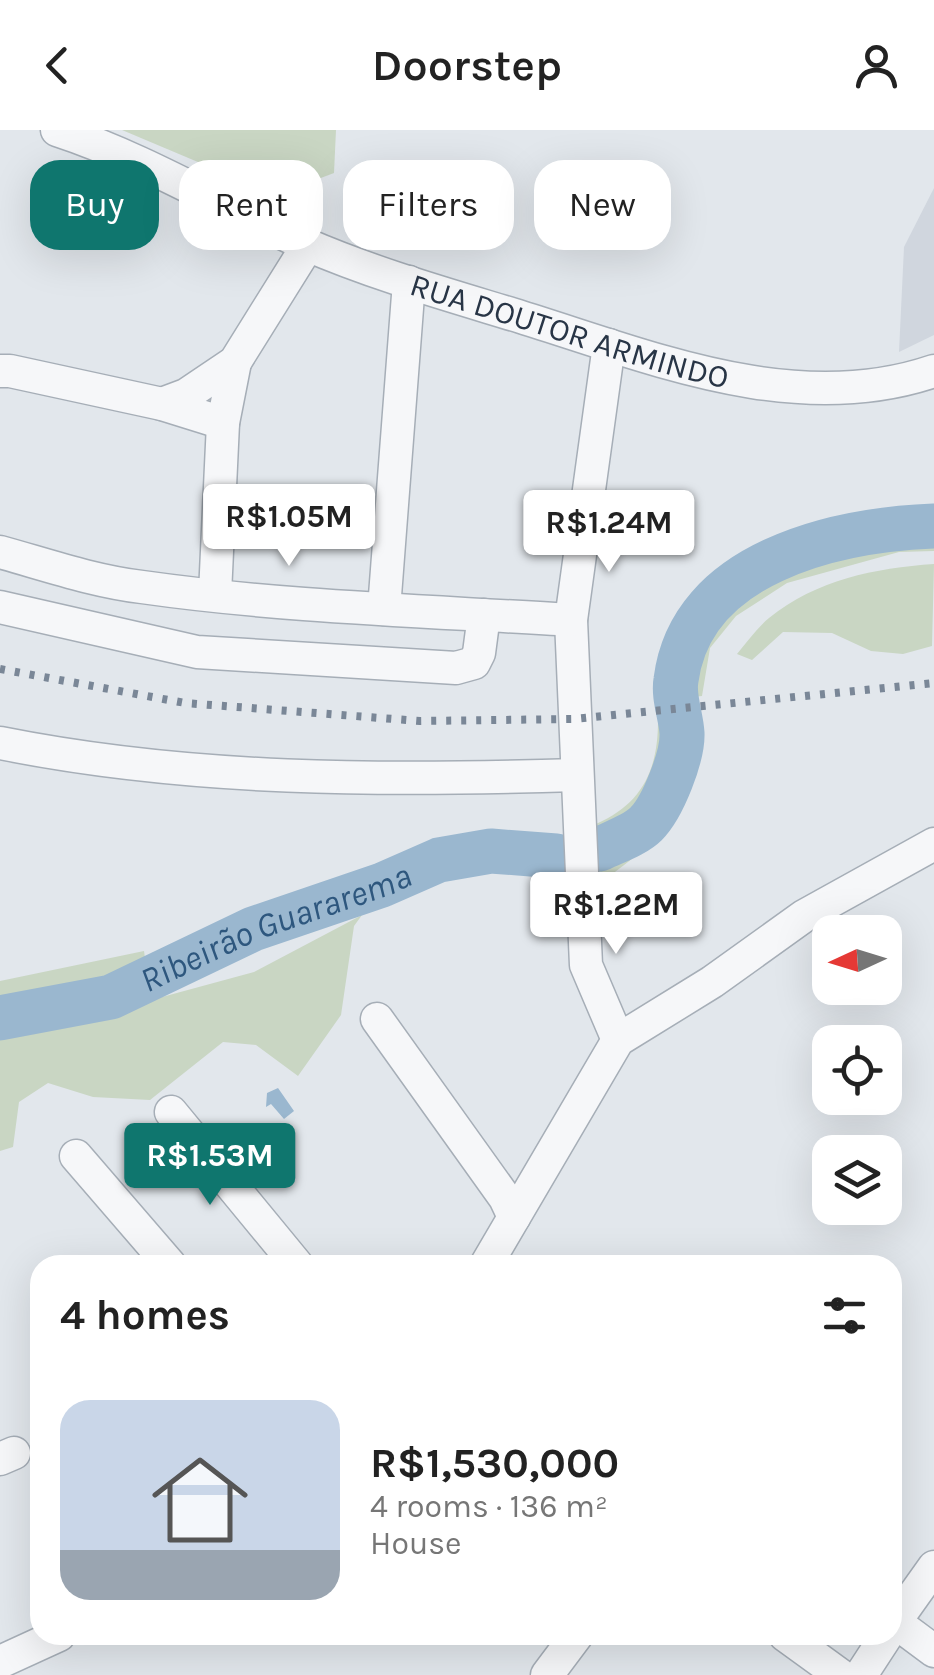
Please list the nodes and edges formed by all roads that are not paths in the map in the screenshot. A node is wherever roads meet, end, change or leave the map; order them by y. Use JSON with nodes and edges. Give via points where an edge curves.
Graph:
{"nodes":[{"id":1,"x":57,"y":130,"type":"edge"},
{"id":2,"x":179,"y":183,"type":"edge"},
{"id":3,"x":305,"y":250,"type":"edge"},
{"id":4,"x":322,"y":250,"type":"edge"},
{"id":5,"x":409,"y":282,"type":"junction"},
{"id":6,"x":610,"y":344,"type":"junction"},
{"id":7,"x":235,"y":362,"type":"junction"},
{"id":8,"x":0,"y":372,"type":"edge"},
{"id":9,"x":934,"y":372,"type":"edge"},
{"id":10,"x":162,"y":404,"type":"junction"},
{"id":11,"x":222,"y":423,"type":"junction"},
{"id":12,"x":0,"y":552,"type":"edge"},
{"id":13,"x":215,"y":594,"type":"junction"},
{"id":14,"x":0,"y":607,"type":"edge"},
{"id":15,"x":384,"y":609,"type":"junction"},
{"id":16,"x":484,"y":615,"type":"junction"},
{"id":17,"x":571,"y":620,"type":"junction"},
{"id":18,"x":0,"y":743,"type":"edge"},
{"id":19,"x":578,"y":791,"type":"junction"},
{"id":20,"x":934,"y":844,"type":"edge"},
{"id":21,"x":377,"y":1019,"type":"dead end"},
{"id":22,"x":618,"y":1040,"type":"junction"},
{"id":23,"x":171,"y":1112,"type":"dead end"},
{"id":24,"x":76,"y":1156,"type":"dead end"},
{"id":25,"x":514,"y":1218,"type":"junction"},
{"id":26,"x":161,"y":1255,"type":"edge"},
{"id":27,"x":289,"y":1255,"type":"edge"},
{"id":28,"x":492,"y":1255,"type":"edge"},
{"id":29,"x":934,"y":1566,"type":"edge"},
{"id":30,"x":902,"y":1612,"type":"edge"},
{"id":31,"x":902,"y":1634,"type":"edge"},
{"id":32,"x":43,"y":1645,"type":"edge"},
{"id":33,"x":570,"y":1645,"type":"edge"},
{"id":34,"x":799,"y":1645,"type":"edge"},
{"id":35,"x":880,"y":1645,"type":"edge"},
{"id":36,"x":934,"y":1651,"type":"edge"},
{"id":37,"x":8,"y":1666,"type":"edge"},
{"id":38,"x":547,"y":1675,"type":"edge"},
{"id":39,"x":840,"y":1675,"type":"edge"},
{"id":40,"x":860,"y":1675,"type":"edge"}],
"edges":[{"from":1,"to":2,"type":"street","name":"RUA DOUTOR ARMINDO"},
{"from":3,"to":7,"type":"street"},
{"from":4,"to":5,"type":"street","name":"RUA DOUTOR ARMINDO"},
{"from":5,"to":6,"type":"street","name":"RUA DOUTOR ARMINDO"},
{"from":5,"to":15,"type":"street"},
{"from":6,"to":9,"type":"street","name":"RUA DOUTOR ARMINDO","via":[[779,387],[848,390]]},
{"from":6,"to":17,"type":"street"},
{"from":7,"to":10,"type":"street"},
{"from":7,"to":11,"type":"street"},
{"from":8,"to":10,"type":"street"},
{"from":10,"to":11,"type":"street"},
{"from":11,"to":13,"type":"street"},
{"from":12,"to":13,"type":"street","via":[[88,577]]},
{"from":13,"to":15,"type":"street"},
{"from":14,"to":16,"type":"street","via":[[197,652],[456,668],[474,663]]},
{"from":15,"to":16,"type":"street"},
{"from":16,"to":17,"type":"street"},
{"from":17,"to":19,"type":"street"},
{"from":18,"to":19,"type":"street","via":[[237,774]]},
{"from":19,"to":22,"type":"street","via":[[586,965]]},
{"from":20,"to":22,"type":"street","via":[[804,916]]},
{"from":21,"to":25,"type":"street"},
{"from":22,"to":25,"type":"street"},
{"from":23,"to":27,"type":"street"},
{"from":24,"to":26,"type":"street"},
{"from":25,"to":28,"type":"street"},
{"from":29,"to":30,"type":"street"},
{"from":31,"to":36,"type":"street"},
{"from":32,"to":37,"type":"street"},
{"from":33,"to":38,"type":"street"},
{"from":34,"to":39,"type":"street"},
{"from":35,"to":40,"type":"street"}]}
